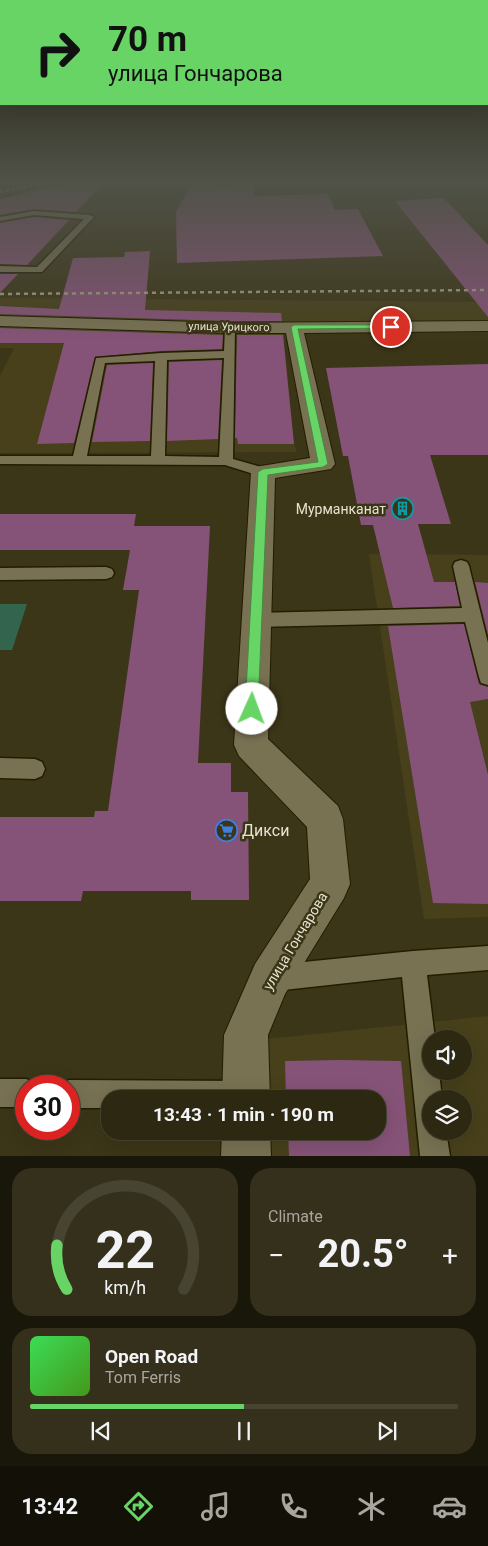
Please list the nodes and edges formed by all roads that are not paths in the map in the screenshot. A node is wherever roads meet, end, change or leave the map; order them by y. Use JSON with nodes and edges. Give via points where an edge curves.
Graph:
{"nodes":[{"id":1,"x":72,"y":235,"type":"edge"},
{"id":2,"x":0,"y":269,"type":"edge"},
{"id":3,"x":0,"y":321,"type":"edge"},
{"id":4,"x":488,"y":326,"type":"edge"},
{"id":5,"x":294,"y":327,"type":"junction"},
{"id":6,"x":230,"y":328,"type":"junction"},
{"id":7,"x":230,"y":354,"type":"junction"},
{"id":8,"x":161,"y":356,"type":"junction"},
{"id":9,"x":0,"y":460,"type":"edge"},
{"id":10,"x":79,"y":461,"type":"junction"},
{"id":11,"x":158,"y":461,"type":"junction"},
{"id":12,"x":226,"y":461,"type":"junction"},
{"id":13,"x":263,"y":472,"type":"junction"},
{"id":14,"x":461,"y":566,"type":"dead end"},
{"id":15,"x":106,"y":573,"type":"dead end"},
{"id":16,"x":0,"y":574,"type":"edge"},
{"id":17,"x":472,"y":615,"type":"junction"},
{"id":18,"x":255,"y":620,"type":"junction"},
{"id":19,"x":488,"y":677,"type":"edge"},
{"id":20,"x":0,"y":768,"type":"edge"},
{"id":21,"x":35,"y":768,"type":"dead end"},
{"id":22,"x":488,"y":958,"type":"edge"},
{"id":23,"x":413,"y":963,"type":"junction"},
{"id":24,"x":270,"y":979,"type":"junction"},
{"id":25,"x":246,"y":1090,"type":"edge"},
{"id":26,"x":427,"y":1090,"type":"edge"},
{"id":27,"x":0,"y":1093,"type":"edge"},
{"id":28,"x":15,"y":1093,"type":"edge"},
{"id":29,"x":80,"y":1095,"type":"edge"},
{"id":30,"x":101,"y":1097,"type":"edge"},
{"id":31,"x":246,"y":1140,"type":"edge"},
{"id":32,"x":433,"y":1140,"type":"edge"},
{"id":33,"x":246,"y":1156,"type":"edge"},
{"id":34,"x":435,"y":1156,"type":"edge"}],
"edges":[{"from":1,"to":2,"type":"lane","via":[[38,270]]},
{"from":3,"to":6,"type":"street","name":"улица Урицкого"},
{"from":4,"to":5,"type":"street","name":"улица Урицкого"},
{"from":5,"to":6,"type":"street","name":"улица Урицкого"},
{"from":5,"to":13,"type":"street","via":[[323,464]]},
{"from":6,"to":7,"type":"lane"},
{"from":7,"to":8,"type":"lane"},
{"from":7,"to":12,"type":"lane"},
{"from":8,"to":10,"type":"lane","via":[[100,360]]},
{"from":8,"to":11,"type":"lane"},
{"from":9,"to":10,"type":"lane"},
{"from":10,"to":11,"type":"lane"},
{"from":11,"to":12,"type":"lane"},
{"from":12,"to":13,"type":"lane"},
{"from":13,"to":18,"type":"street","name":"улица Гончарова"},
{"from":14,"to":17,"type":"lane"},
{"from":15,"to":16,"type":"lane"},
{"from":17,"to":18,"type":"lane"},
{"from":17,"to":19,"type":"lane"},
{"from":18,"to":24,"type":"street","name":"улица Гончарова","via":[[251,745],[326,819],[330,884]]},
{"from":20,"to":21,"type":"lane"},
{"from":22,"to":23,"type":"lane"},
{"from":23,"to":24,"type":"lane"},
{"from":23,"to":26,"type":"lane"},
{"from":24,"to":25,"type":"street","name":"улица Гончарова","via":[[246,1034]]},
{"from":27,"to":28,"type":"lane"},
{"from":29,"to":30,"type":"lane"},
{"from":31,"to":33,"type":"street","name":"улица Гончарова"},
{"from":32,"to":34,"type":"lane"}]}
